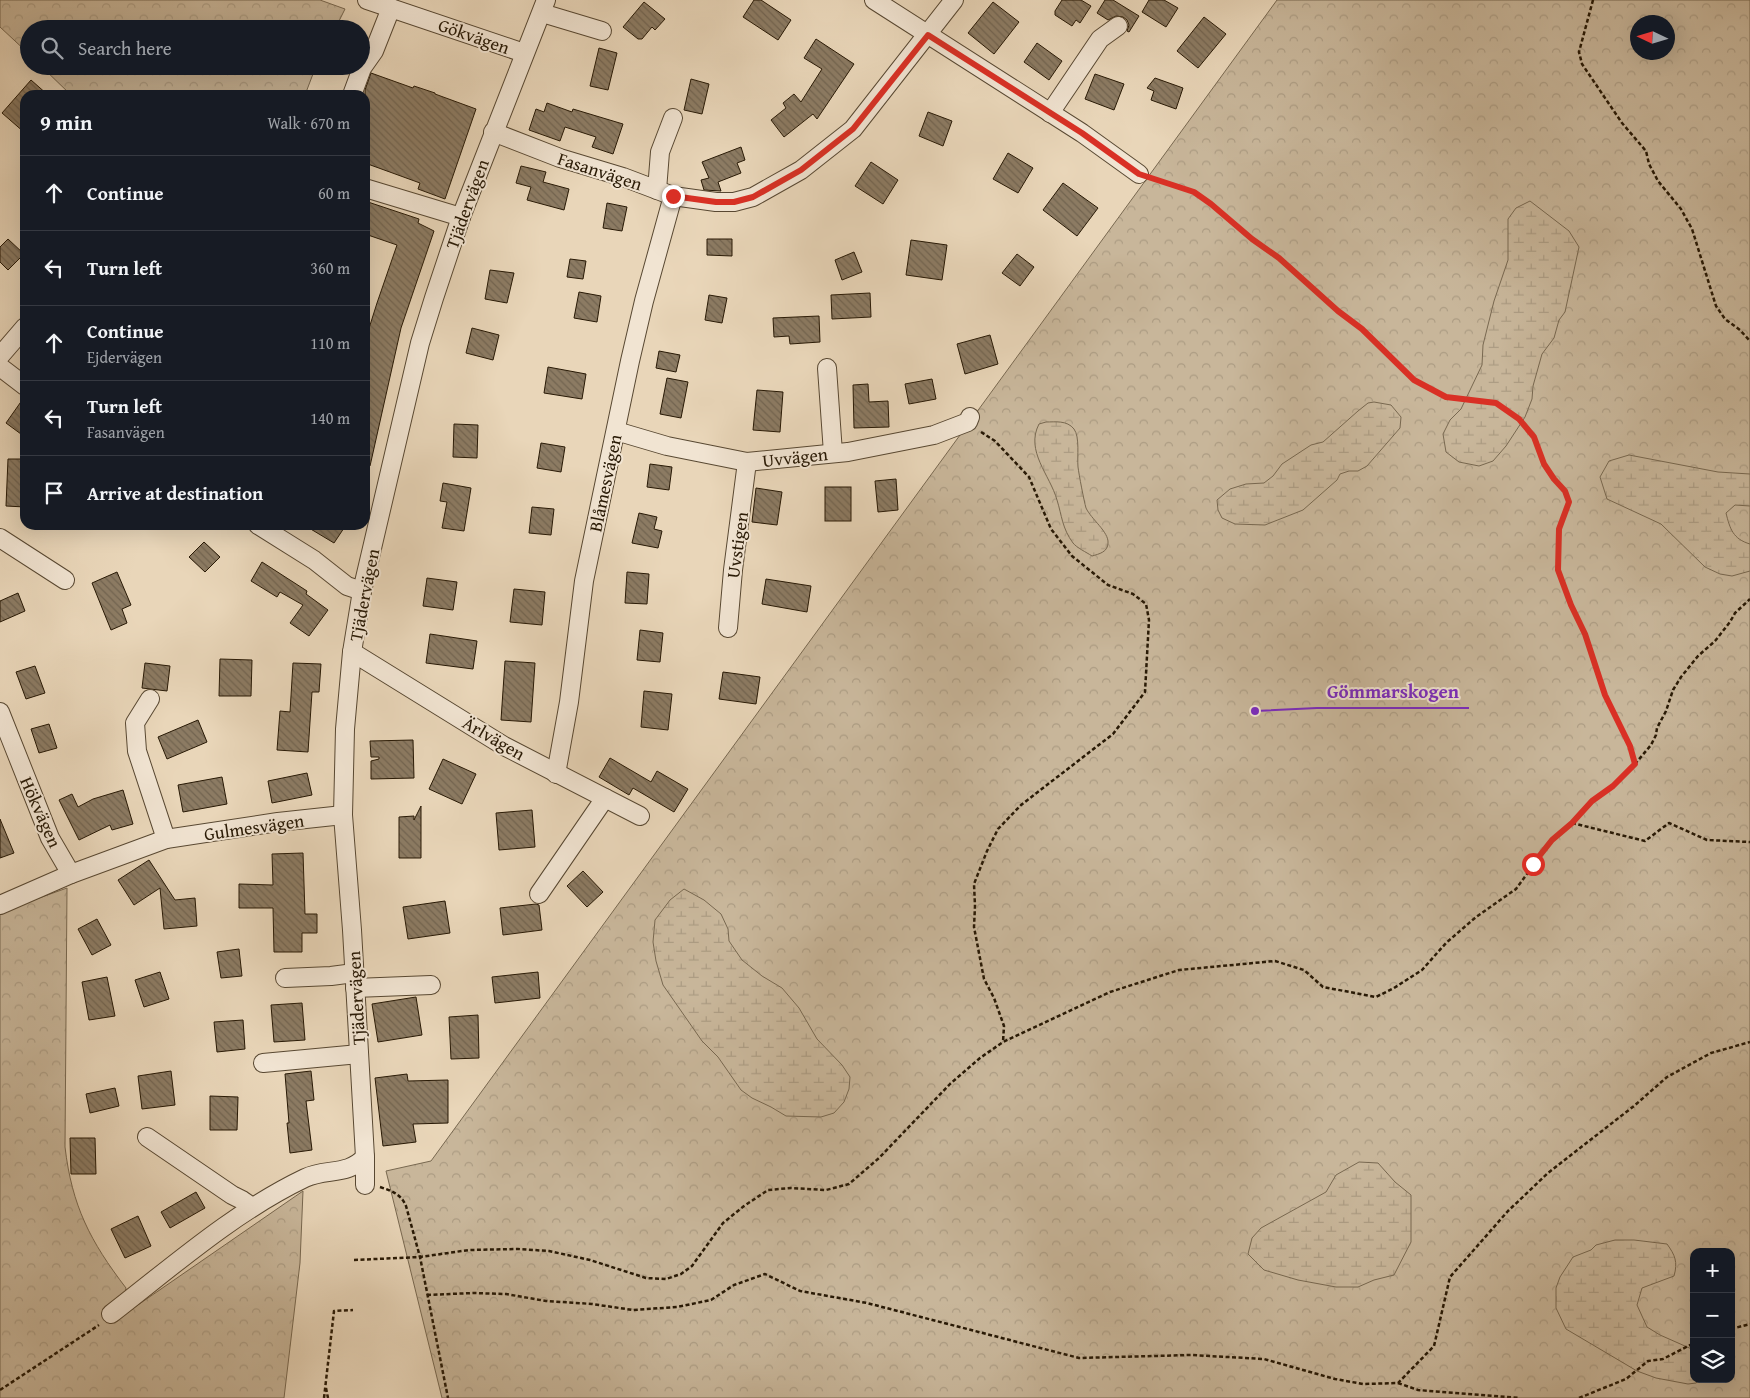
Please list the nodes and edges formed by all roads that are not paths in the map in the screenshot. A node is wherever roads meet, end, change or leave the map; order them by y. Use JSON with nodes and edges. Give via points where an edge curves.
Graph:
{"nodes":[{"id":1,"x":367,"y":0,"type":"edge"},
{"id":2,"x":874,"y":0,"type":"edge"},
{"id":3,"x":954,"y":0,"type":"edge"},
{"id":4,"x":544,"y":6,"type":"edge"},
{"id":5,"x":391,"y":8,"type":"junction"},
{"id":6,"x":1118,"y":26,"type":"dead end"},
{"id":7,"x":602,"y":31,"type":"dead end"},
{"id":8,"x":928,"y":35,"type":"junction"},
{"id":9,"x":524,"y":53,"type":"junction"},
{"id":10,"x":370,"y":57,"type":"edge"},
{"id":11,"x":359,"y":75,"type":"edge"},
{"id":12,"x":354,"y":90,"type":"edge"},
{"id":13,"x":1050,"y":113,"type":"junction"},
{"id":14,"x":673,"y":118,"type":"dead end"},
{"id":15,"x":493,"y":132,"type":"junction"},
{"id":16,"x":1139,"y":174,"type":"road end"},
{"id":17,"x":370,"y":190,"type":"edge"},
{"id":18,"x":665,"y":193,"type":"junction"},
{"id":19,"x":461,"y":217,"type":"junction"},
{"id":20,"x":20,"y":333,"type":"edge"},
{"id":21,"x":0,"y":356,"type":"edge"},
{"id":22,"x":0,"y":367,"type":"edge"},
{"id":23,"x":827,"y":368,"type":"dead end"},
{"id":24,"x":20,"y":382,"type":"edge"},
{"id":25,"x":969,"y":420,"type":"road end"},
{"id":26,"x":616,"y":431,"type":"junction"},
{"id":27,"x":833,"y":453,"type":"junction"},
{"id":28,"x":747,"y":462,"type":"junction"},
{"id":29,"x":266,"y":530,"type":"edge"},
{"id":30,"x":0,"y":538,"type":"edge"},
{"id":31,"x":65,"y":580,"type":"dead end"},
{"id":32,"x":362,"y":591,"type":"junction"},
{"id":33,"x":728,"y":628,"type":"dead end"},
{"id":34,"x":352,"y":652,"type":"junction"},
{"id":35,"x":150,"y":700,"type":"dead end"},
{"id":36,"x":1,"y":718,"type":"edge"},
{"id":37,"x":556,"y":774,"type":"junction"},
{"id":38,"x":605,"y":798,"type":"junction"},
{"id":39,"x":343,"y":815,"type":"junction"},
{"id":40,"x":640,"y":816,"type":"dead end"},
{"id":41,"x":166,"y":839,"type":"junction"},
{"id":42,"x":72,"y":874,"type":"junction"},
{"id":43,"x":539,"y":894,"type":"dead end"},
{"id":44,"x":0,"y":905,"type":"edge"},
{"id":45,"x":285,"y":978,"type":"dead end"},
{"id":46,"x":355,"y":980,"type":"junction"},
{"id":47,"x":432,"y":985,"type":"dead end"},
{"id":48,"x":359,"y":1054,"type":"junction"},
{"id":49,"x":263,"y":1063,"type":"dead end"},
{"id":50,"x":147,"y":1137,"type":"dead end"},
{"id":51,"x":365,"y":1157,"type":"junction"},
{"id":52,"x":365,"y":1185,"type":"road end"},
{"id":53,"x":252,"y":1207,"type":"junction"},
{"id":54,"x":111,"y":1314,"type":"road end"}],
"edges":[{"from":1,"to":5,"type":"street","name":"Gökvägen"},
{"from":2,"to":8,"type":"street"},
{"from":3,"to":8,"type":"street","name":"Fasanvägen"},
{"from":4,"to":7,"type":"street"},
{"from":4,"to":9,"type":"street","name":"Tjädervägen"},
{"from":5,"to":9,"type":"street","name":"Gökvägen"},
{"from":5,"to":10,"type":"street"},
{"from":6,"to":13,"type":"street","via":[[1100,39]]},
{"from":8,"to":13,"type":"street"},
{"from":8,"to":18,"type":"street","name":"Fasanvägen","via":[[853,129],[801,170],[753,197],[734,202]]},
{"from":9,"to":15,"type":"street","name":"Tjädervägen"},
{"from":11,"to":12,"type":"street"},
{"from":13,"to":16,"type":"street"},
{"from":14,"to":18,"type":"street","name":"Blåmesvägen","via":[[660,152]]},
{"from":15,"to":18,"type":"street","name":"Fasanvägen"},
{"from":15,"to":19,"type":"street","name":"Tjädervägen"},
{"from":17,"to":19,"type":"street"},
{"from":18,"to":26,"type":"street","name":"Blåmesvägen"},
{"from":19,"to":32,"type":"street","name":"Tjädervägen","via":[[420,343]]},
{"from":20,"to":21,"type":"street"},
{"from":22,"to":24,"type":"street"},
{"from":23,"to":27,"type":"street"},
{"from":25,"to":27,"type":"street","name":"Uvvägen","via":[[934,435]]},
{"from":26,"to":28,"type":"street","name":"Uvvägen","via":[[667,446]]},
{"from":26,"to":37,"type":"street","name":"Blåmesvägen","via":[[584,581],[569,702]]},
{"from":27,"to":28,"type":"street","name":"Uvvägen"},
{"from":28,"to":33,"type":"street","name":"Uvstigen"},
{"from":29,"to":32,"type":"street","via":[[314,560],[347,586]]},
{"from":30,"to":31,"type":"street"},
{"from":32,"to":34,"type":"street","name":"Tjädervägen"},
{"from":34,"to":37,"type":"street","name":"Ärlvägen","via":[[504,746]]},
{"from":34,"to":39,"type":"street","name":"Tjädervägen","via":[[345,729]]},
{"from":35,"to":41,"type":"street","via":[[135,723],[137,751]]},
{"from":36,"to":42,"type":"street","name":"Hökvägen","via":[[50,838]]},
{"from":37,"to":38,"type":"street","name":"Ärlvägen"},
{"from":38,"to":40,"type":"street","name":"Ärlvägen"},
{"from":38,"to":43,"type":"street"},
{"from":39,"to":41,"type":"street","name":"Gulmesvägen"},
{"from":39,"to":46,"type":"street","name":"Tjädervägen"},
{"from":41,"to":42,"type":"street","name":"Gulmesvägen"},
{"from":42,"to":44,"type":"street","name":"Gulmesvägen"},
{"from":45,"to":46,"type":"street","via":[[331,976]]},
{"from":46,"to":47,"type":"street"},
{"from":46,"to":48,"type":"street","name":"Tjädervägen"},
{"from":48,"to":49,"type":"street"},
{"from":48,"to":51,"type":"street","name":"Tjädervägen"},
{"from":50,"to":53,"type":"street"},
{"from":51,"to":52,"type":"street","name":"Tjädervägen"},
{"from":51,"to":53,"type":"street","via":[[358,1165],[308,1177]]},
{"from":53,"to":54,"type":"street"}]}
